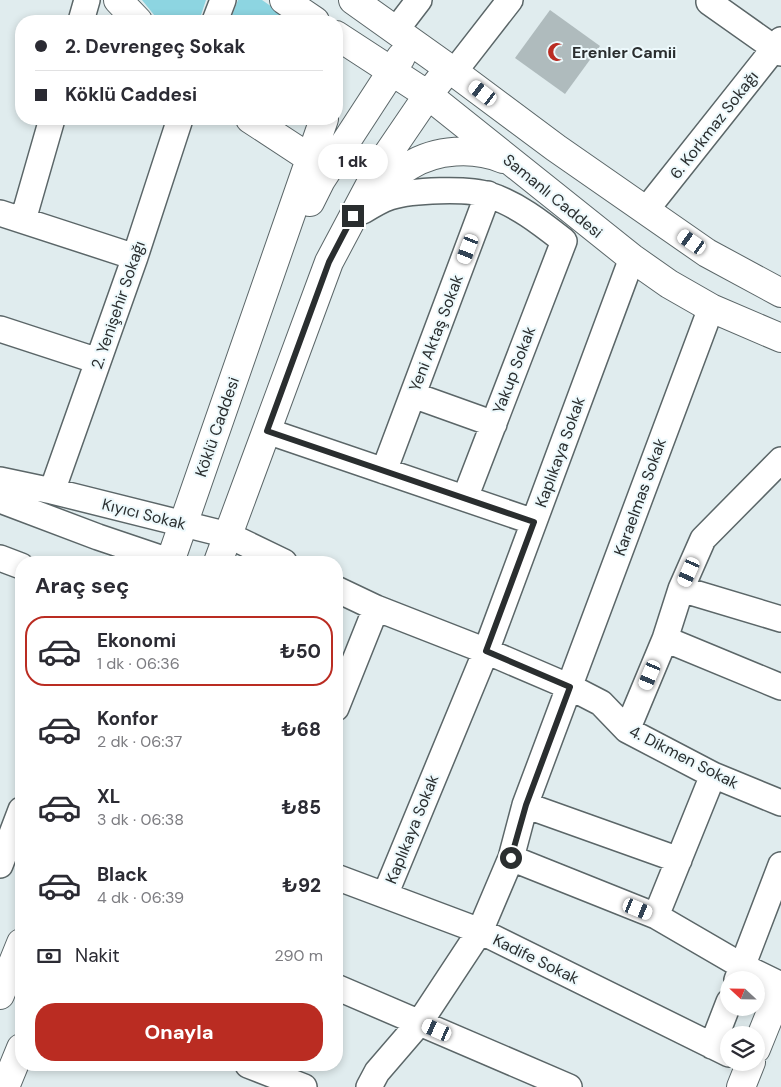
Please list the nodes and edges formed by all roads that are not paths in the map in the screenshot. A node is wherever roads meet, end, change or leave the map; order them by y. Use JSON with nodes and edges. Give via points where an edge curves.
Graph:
{"nodes":[{"id":1,"x":87,"y":0,"type":"edge"},
{"id":2,"x":118,"y":0,"type":"edge"},
{"id":3,"x":223,"y":0,"type":"edge"},
{"id":4,"x":284,"y":0,"type":"edge"},
{"id":5,"x":353,"y":0,"type":"edge"},
{"id":6,"x":419,"y":0,"type":"edge"},
{"id":7,"x":510,"y":0,"type":"edge"},
{"id":8,"x":709,"y":2,"type":"dead end"},
{"id":9,"x":83,"y":15,"type":"edge"},
{"id":10,"x":132,"y":15,"type":"edge"},
{"id":11,"x":217,"y":15,"type":"edge"},
{"id":12,"x":306,"y":15,"type":"edge"},
{"id":13,"x":404,"y":36,"type":"junction"},
{"id":14,"x":343,"y":40,"type":"edge"},
{"id":15,"x":779,"y":47,"type":"edge"},
{"id":16,"x":452,"y":70,"type":"junction"},
{"id":17,"x":391,"y":71,"type":"junction"},
{"id":18,"x":428,"y":95,"type":"junction"},
{"id":19,"x":49,"y":125,"type":"edge"},
{"id":20,"x":178,"y":125,"type":"edge"},
{"id":21,"x":259,"y":125,"type":"edge"},
{"id":22,"x":322,"y":125,"type":"edge"},
{"id":23,"x":311,"y":159,"type":"junction"},
{"id":24,"x":511,"y":162,"type":"junction"},
{"id":25,"x":488,"y":194,"type":"junction"},
{"id":26,"x":646,"y":210,"type":"junction"},
{"id":27,"x":11,"y":216,"type":"edge"},
{"id":28,"x":353,"y":216,"type":"junction"},
{"id":29,"x":135,"y":257,"type":"junction"},
{"id":30,"x":632,"y":258,"type":"junction"},
{"id":31,"x":781,"y":292,"type":"edge"},
{"id":32,"x":264,"y":293,"type":"junction"},
{"id":33,"x":711,"y":308,"type":"junction"},
{"id":34,"x":0,"y":329,"type":"edge"},
{"id":35,"x":781,"y":338,"type":"edge"},
{"id":36,"x":98,"y":361,"type":"junction"},
{"id":37,"x":413,"y":395,"type":"junction"},
{"id":38,"x":494,"y":424,"type":"junction"},
{"id":39,"x":267,"y":431,"type":"junction"},
{"id":40,"x":781,"y":461,"type":"edge"},
{"id":41,"x":384,"y":471,"type":"junction"},
{"id":42,"x":52,"y":490,"type":"junction"},
{"id":43,"x":3,"y":495,"type":"edge"},
{"id":44,"x":465,"y":498,"type":"junction"},
{"id":45,"x":534,"y":522,"type":"junction"},
{"id":46,"x":183,"y":523,"type":"junction"},
{"id":47,"x":228,"y":535,"type":"junction"},
{"id":48,"x":98,"y":537,"type":"junction"},
{"id":49,"x":110,"y":556,"type":"edge"},
{"id":50,"x":120,"y":556,"type":"edge"},
{"id":51,"x":153,"y":556,"type":"edge"},
{"id":52,"x":173,"y":556,"type":"edge"},
{"id":53,"x":220,"y":556,"type":"edge"},
{"id":54,"x":272,"y":556,"type":"edge"},
{"id":55,"x":0,"y":558,"type":"edge"},
{"id":56,"x":15,"y":564,"type":"edge"},
{"id":57,"x":681,"y":589,"type":"junction"},
{"id":58,"x":343,"y":592,"type":"edge"},
{"id":59,"x":343,"y":607,"type":"edge"},
{"id":60,"x":376,"y":608,"type":"junction"},
{"id":61,"x":781,"y":619,"type":"edge"},
{"id":62,"x":665,"y":639,"type":"junction"},
{"id":63,"x":486,"y":651,"type":"junction"},
{"id":64,"x":570,"y":687,"type":"junction"},
{"id":65,"x":781,"y":687,"type":"edge"},
{"id":66,"x":343,"y":690,"type":"edge"},
{"id":67,"x":627,"y":730,"type":"junction"},
{"id":68,"x":713,"y":775,"type":"junction"},
{"id":69,"x":781,"y":803,"type":"edge"},
{"id":70,"x":526,"y":805,"type":"junction"},
{"id":71,"x":15,"y":826,"type":"edge"},
{"id":72,"x":511,"y":858,"type":"junction"},
{"id":73,"x":679,"y":860,"type":"junction"},
{"id":74,"x":0,"y":865,"type":"edge"},
{"id":75,"x":781,"y":865,"type":"edge"},
{"id":76,"x":343,"y":880,"type":"edge"},
{"id":77,"x":385,"y":895,"type":"junction"},
{"id":78,"x":656,"y":916,"type":"junction"},
{"id":79,"x":480,"y":931,"type":"junction"},
{"id":80,"x":11,"y":958,"type":"edge"},
{"id":81,"x":737,"y":971,"type":"edge"},
{"id":82,"x":741,"y":971,"type":"edge"},
{"id":83,"x":765,"y":981,"type":"edge"},
{"id":84,"x":781,"y":986,"type":"edge"},
{"id":85,"x":343,"y":990,"type":"edge"},
{"id":86,"x":0,"y":995,"type":"edge"},
{"id":87,"x":420,"y":1022,"type":"junction"},
{"id":88,"x":760,"y":1026,"type":"edge"},
{"id":89,"x":720,"y":1051,"type":"edge"},
{"id":90,"x":15,"y":1063,"type":"edge"},
{"id":91,"x":263,"y":1071,"type":"edge"},
{"id":92,"x":5,"y":1087,"type":"edge"},
{"id":93,"x":304,"y":1087,"type":"edge"},
{"id":94,"x":369,"y":1087,"type":"edge"},
{"id":95,"x":569,"y":1087,"type":"edge"}],
"edges":[{"from":1,"to":9,"type":"street"},
{"from":2,"to":10,"type":"main road"},
{"from":3,"to":11,"type":"street"},
{"from":4,"to":12,"type":"main road"},
{"from":5,"to":13,"type":"main road"},
{"from":6,"to":13,"type":"street"},
{"from":7,"to":16,"type":"street"},
{"from":8,"to":15,"type":"street"},
{"from":13,"to":16,"type":"main road"},
{"from":13,"to":17,"type":"main road"},
{"from":14,"to":17,"type":"main road","name":"Samanlı Caddesi"},
{"from":15,"to":26,"type":"street","name":"6. Korkmaz Sokağı"},
{"from":16,"to":18,"type":"main road"},
{"from":16,"to":26,"type":"main road"},
{"from":17,"to":18,"type":"main road","name":"Samanlı Caddesi"},
{"from":17,"to":32,"type":"main road","via":[[320,180]]},
{"from":18,"to":24,"type":"main road","name":"Samanlı Caddesi"},
{"from":18,"to":28,"type":"main road","via":[[381,164]]},
{"from":19,"to":27,"type":"street"},
{"from":20,"to":29,"type":"street","name":"2. Yenişehir Sokağı"},
{"from":21,"to":23,"type":"main road"},
{"from":22,"to":23,"type":"main road"},
{"from":23,"to":32,"type":"main road"},
{"from":24,"to":28,"type":"main road","via":[[492,154],[462,151],[436,154],[410,165],[386,182]]},
{"from":24,"to":30,"type":"main road","name":"Samanlı Caddesi"},
{"from":25,"to":28,"type":"street","via":[[452,190],[390,197]]},
{"from":25,"to":37,"type":"street","name":"Yeni Aktaş Sokak"},
{"from":25,"to":38,"type":"street","name":"Yakup Sokak","via":[[528,213],[564,241]]},
{"from":26,"to":31,"type":"main road","via":[[707,252]]},
{"from":27,"to":29,"type":"street"},
{"from":28,"to":39,"type":"main road","via":[[329,262]]},
{"from":29,"to":36,"type":"street","name":"2. Yenişehir Sokağı"},
{"from":30,"to":33,"type":"main road","name":"Samanlı Caddesi"},
{"from":30,"to":45,"type":"street","name":"Kaplıkaya Sokak"},
{"from":32,"to":46,"type":"main road","name":"Köklü Caddesi"},
{"from":33,"to":35,"type":"main road","name":"Samanlı Caddesi"},
{"from":33,"to":64,"type":"street","name":"Karaelmas Sokak"},
{"from":34,"to":36,"type":"street"},
{"from":36,"to":42,"type":"street","name":"2. Yenişehir Sokağı"},
{"from":37,"to":38,"type":"street"},
{"from":37,"to":41,"type":"street","name":"Yeni Aktaş Sokak"},
{"from":38,"to":44,"type":"street","name":"Yakup Sokak"},
{"from":39,"to":41,"type":"street"},
{"from":39,"to":47,"type":"main road"},
{"from":40,"to":57,"type":"street","via":[[703,539]]},
{"from":41,"to":44,"type":"street"},
{"from":42,"to":43,"type":"street","name":"Kıyıcı Sokak"},
{"from":42,"to":46,"type":"street","name":"Kıyıcı Sokak"},
{"from":43,"to":48,"type":"street"},
{"from":44,"to":45,"type":"street"},
{"from":45,"to":63,"type":"street","name":"Kaplıkaya Sokak"},
{"from":46,"to":47,"type":"street","name":"Kıyıcı Sokak"},
{"from":46,"to":52,"type":"main road","name":"Köklü Caddesi"},
{"from":47,"to":53,"type":"main road"},
{"from":47,"to":54,"type":"street","name":"Kıyıcı Sokak"},
{"from":48,"to":49,"type":"street"},
{"from":48,"to":50,"type":"street"},
{"from":48,"to":51,"type":"street"},
{"from":55,"to":56,"type":"street"},
{"from":57,"to":61,"type":"street"},
{"from":57,"to":62,"type":"street"},
{"from":58,"to":60,"type":"street"},
{"from":59,"to":60,"type":"street"},
{"from":60,"to":63,"type":"street"},
{"from":60,"to":66,"type":"street"},
{"from":62,"to":65,"type":"street"},
{"from":62,"to":67,"type":"street"},
{"from":63,"to":64,"type":"street","name":"4. Dikmen Sokak"},
{"from":63,"to":77,"type":"street","name":"Kaplıkaya Sokak"},
{"from":64,"to":67,"type":"street","name":"4. Dikmen Sokak","via":[[600,703]]},
{"from":64,"to":70,"type":"street","name":"Karaelmas Sokak"},
{"from":67,"to":68,"type":"street","name":"4. Dikmen Sokak"},
{"from":68,"to":69,"type":"street","name":"4. Dikmen Sokak"},
{"from":68,"to":73,"type":"street"},
{"from":70,"to":72,"type":"street","name":"Karaelmas Sokak"},
{"from":70,"to":73,"type":"street"},
{"from":71,"to":74,"type":"street"},
{"from":72,"to":78,"type":"street"},
{"from":72,"to":79,"type":"street","name":"Karaelmas Sokak"},
{"from":73,"to":78,"type":"street"},
{"from":75,"to":82,"type":"street"},
{"from":76,"to":77,"type":"street","name":"Kadife Sokak"},
{"from":77,"to":79,"type":"street","name":"Kadife Sokak"},
{"from":78,"to":81,"type":"street"},
{"from":79,"to":87,"type":"street","name":"Karaelmas Sokak"},
{"from":79,"to":89,"type":"street","name":"Kadife Sokak"},
{"from":80,"to":86,"type":"main road"},
{"from":83,"to":84,"type":"street"},
{"from":84,"to":88,"type":"main road"},
{"from":85,"to":87,"type":"street"},
{"from":87,"to":94,"type":"street","name":"Karaelmas Sokak","via":[[377,1072]]},
{"from":87,"to":95,"type":"street"},
{"from":90,"to":92,"type":"main road"},
{"from":91,"to":93,"type":"street"}]}
